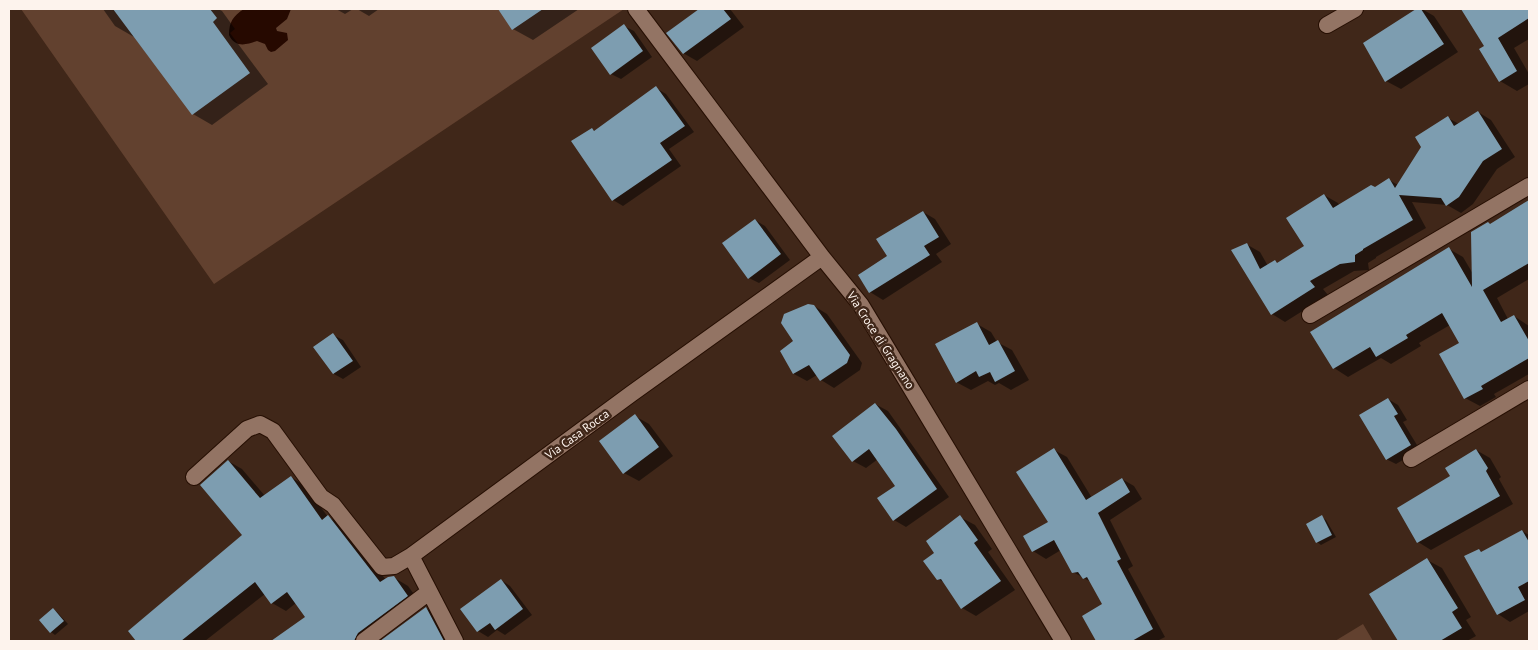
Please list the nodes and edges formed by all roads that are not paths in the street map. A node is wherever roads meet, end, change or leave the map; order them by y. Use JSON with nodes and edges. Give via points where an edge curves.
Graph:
{"nodes":[{"id":1,"x":636,"y":9,"type":"edge"},
{"id":2,"x":1355,"y":9,"type":"edge"},
{"id":3,"x":1327,"y":26,"type":"dead end"},
{"id":4,"x":1529,"y":186,"type":"edge"},
{"id":5,"x":822,"y":257,"type":"junction"},
{"id":6,"x":1310,"y":315,"type":"dead end"},
{"id":7,"x":1529,"y":389,"type":"edge"},
{"id":8,"x":1411,"y":459,"type":"dead end"},
{"id":9,"x":194,"y":476,"type":"dead end"},
{"id":10,"x":411,"y":556,"type":"junction"},
{"id":11,"x":428,"y":592,"type":"junction"},
{"id":12,"x":364,"y":641,"type":"edge"},
{"id":13,"x":454,"y":641,"type":"edge"},
{"id":14,"x":1063,"y":641,"type":"edge"}],
"edges":[{"from":1,"to":5,"type":"street","name":"Via Croce di Gragnano"},
{"from":2,"to":3,"type":"street"},
{"from":4,"to":6,"type":"street"},
{"from":5,"to":10,"type":"street","name":"Via Casa Rocca"},
{"from":5,"to":14,"type":"street","name":"Via Croce di Gragnano","via":[[862,305]]},
{"from":7,"to":8,"type":"street"},
{"from":9,"to":10,"type":"street","name":"Via Casa Rocca","via":[[247,429],[260,424],[273,430],[321,498],[334,506],[382,567],[394,566]]},
{"from":10,"to":11,"type":"street"},
{"from":11,"to":12,"type":"street"},
{"from":11,"to":13,"type":"street"}]}
